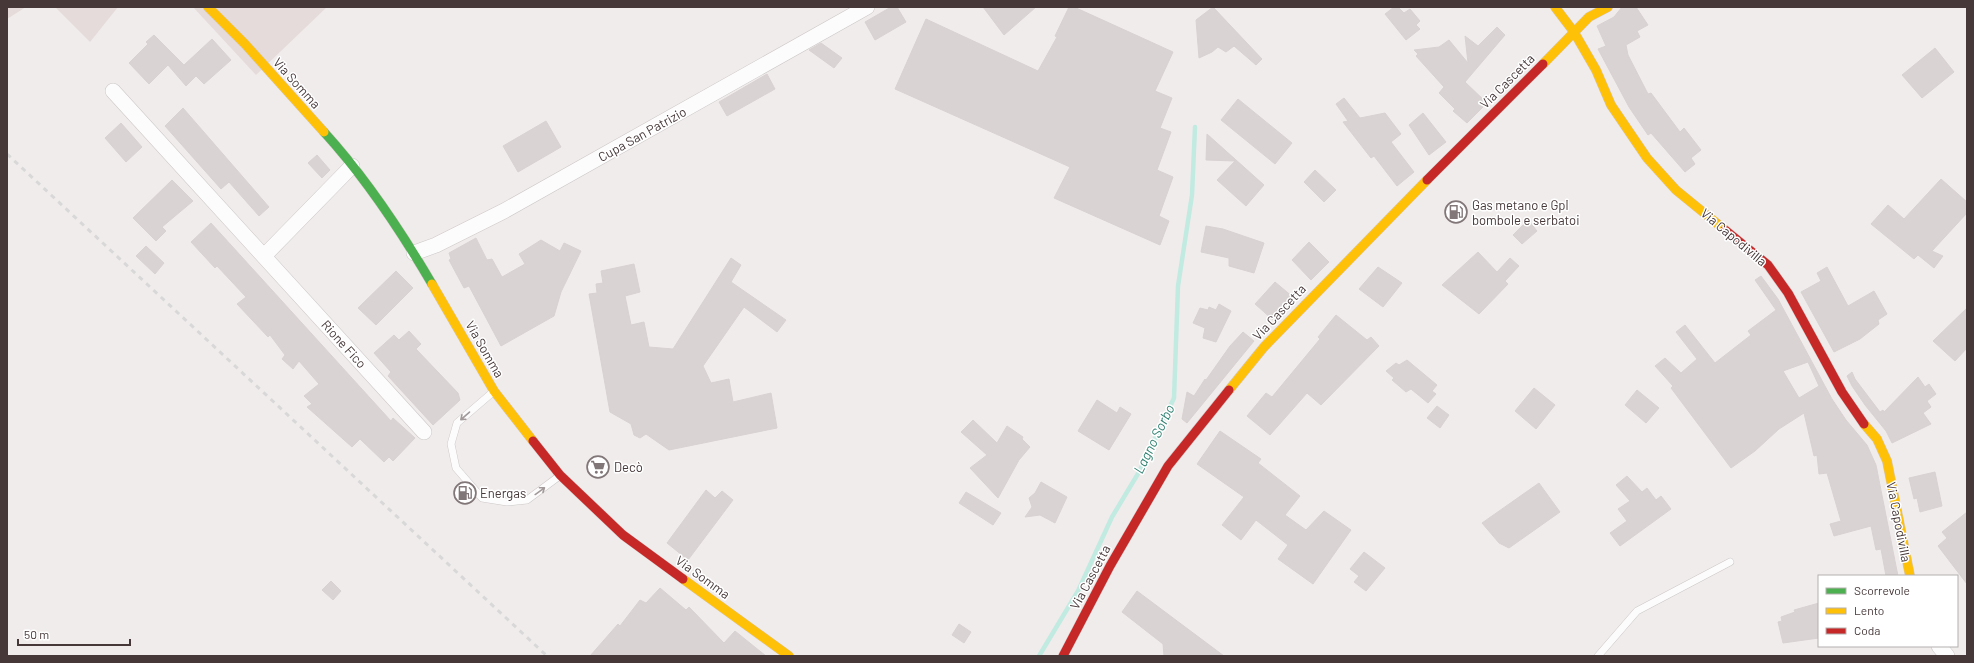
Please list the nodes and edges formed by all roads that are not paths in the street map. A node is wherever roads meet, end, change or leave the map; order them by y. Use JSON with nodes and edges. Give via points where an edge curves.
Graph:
{"nodes":[{"id":1,"x":208,"y":7,"type":"edge"},
{"id":2,"x":867,"y":7,"type":"edge"},
{"id":3,"x":1555,"y":7,"type":"edge"},
{"id":4,"x":1608,"y":7,"type":"edge"},
{"id":5,"x":1574,"y":32,"type":"junction"},
{"id":6,"x":113,"y":92,"type":"dead end"},
{"id":7,"x":352,"y":166,"type":"junction"},
{"id":8,"x":414,"y":252,"type":"junction"},
{"id":9,"x":264,"y":256,"type":"junction"},
{"id":10,"x":494,"y":391,"type":"junction"},
{"id":11,"x":424,"y":432,"type":"dead end"},
{"id":12,"x":560,"y":475,"type":"junction"},
{"id":13,"x":1730,"y":562,"type":"dead end"},
{"id":14,"x":1910,"y":575,"type":"edge"},
{"id":15,"x":1940,"y":647,"type":"edge"},
{"id":16,"x":789,"y":656,"type":"edge"},
{"id":17,"x":1063,"y":656,"type":"edge"},
{"id":18,"x":1598,"y":656,"type":"edge"},
{"id":19,"x":1947,"y":656,"type":"edge"}],
"edges":[{"from":1,"to":7,"type":"street","name":"Via Somma","via":[[250,50]]},
{"from":2,"to":8,"type":"street","name":"Cupa San Patrizio","via":[[504,211]]},
{"from":3,"to":5,"type":"street","name":"Via Capodivilla"},
{"from":4,"to":5,"type":"street","name":"Via Cascetta","via":[[1589,17]]},
{"from":5,"to":14,"type":"street","name":"Via Capodivilla","via":[[1596,70],[1611,105],[1647,158],[1676,190],[1768,265],[1788,292],[1834,379],[1855,412],[1877,439],[1887,461]]},
{"from":5,"to":17,"type":"street","name":"Via Cascetta","via":[[1312,295],[1264,347],[1168,466],[1110,566]]},
{"from":6,"to":9,"type":"street","name":"Rione Fico"},
{"from":7,"to":8,"type":"street","name":"Via Somma"},
{"from":7,"to":9,"type":"street"},
{"from":8,"to":10,"type":"street","name":"Via Somma"},
{"from":9,"to":11,"type":"street","name":"Rione Fico"},
{"from":10,"to":12,"type":"street","name":"Via Somma"},
{"from":10,"to":12,"type":"lane","one_way":true,"via":[[457,423],[451,444],[456,468],[482,498],[507,502],[527,500]]},
{"from":12,"to":16,"type":"street","name":"Via Somma","via":[[623,535]]},
{"from":13,"to":18,"type":"lane","via":[[1637,611]]},
{"from":15,"to":19,"type":"street"}]}
